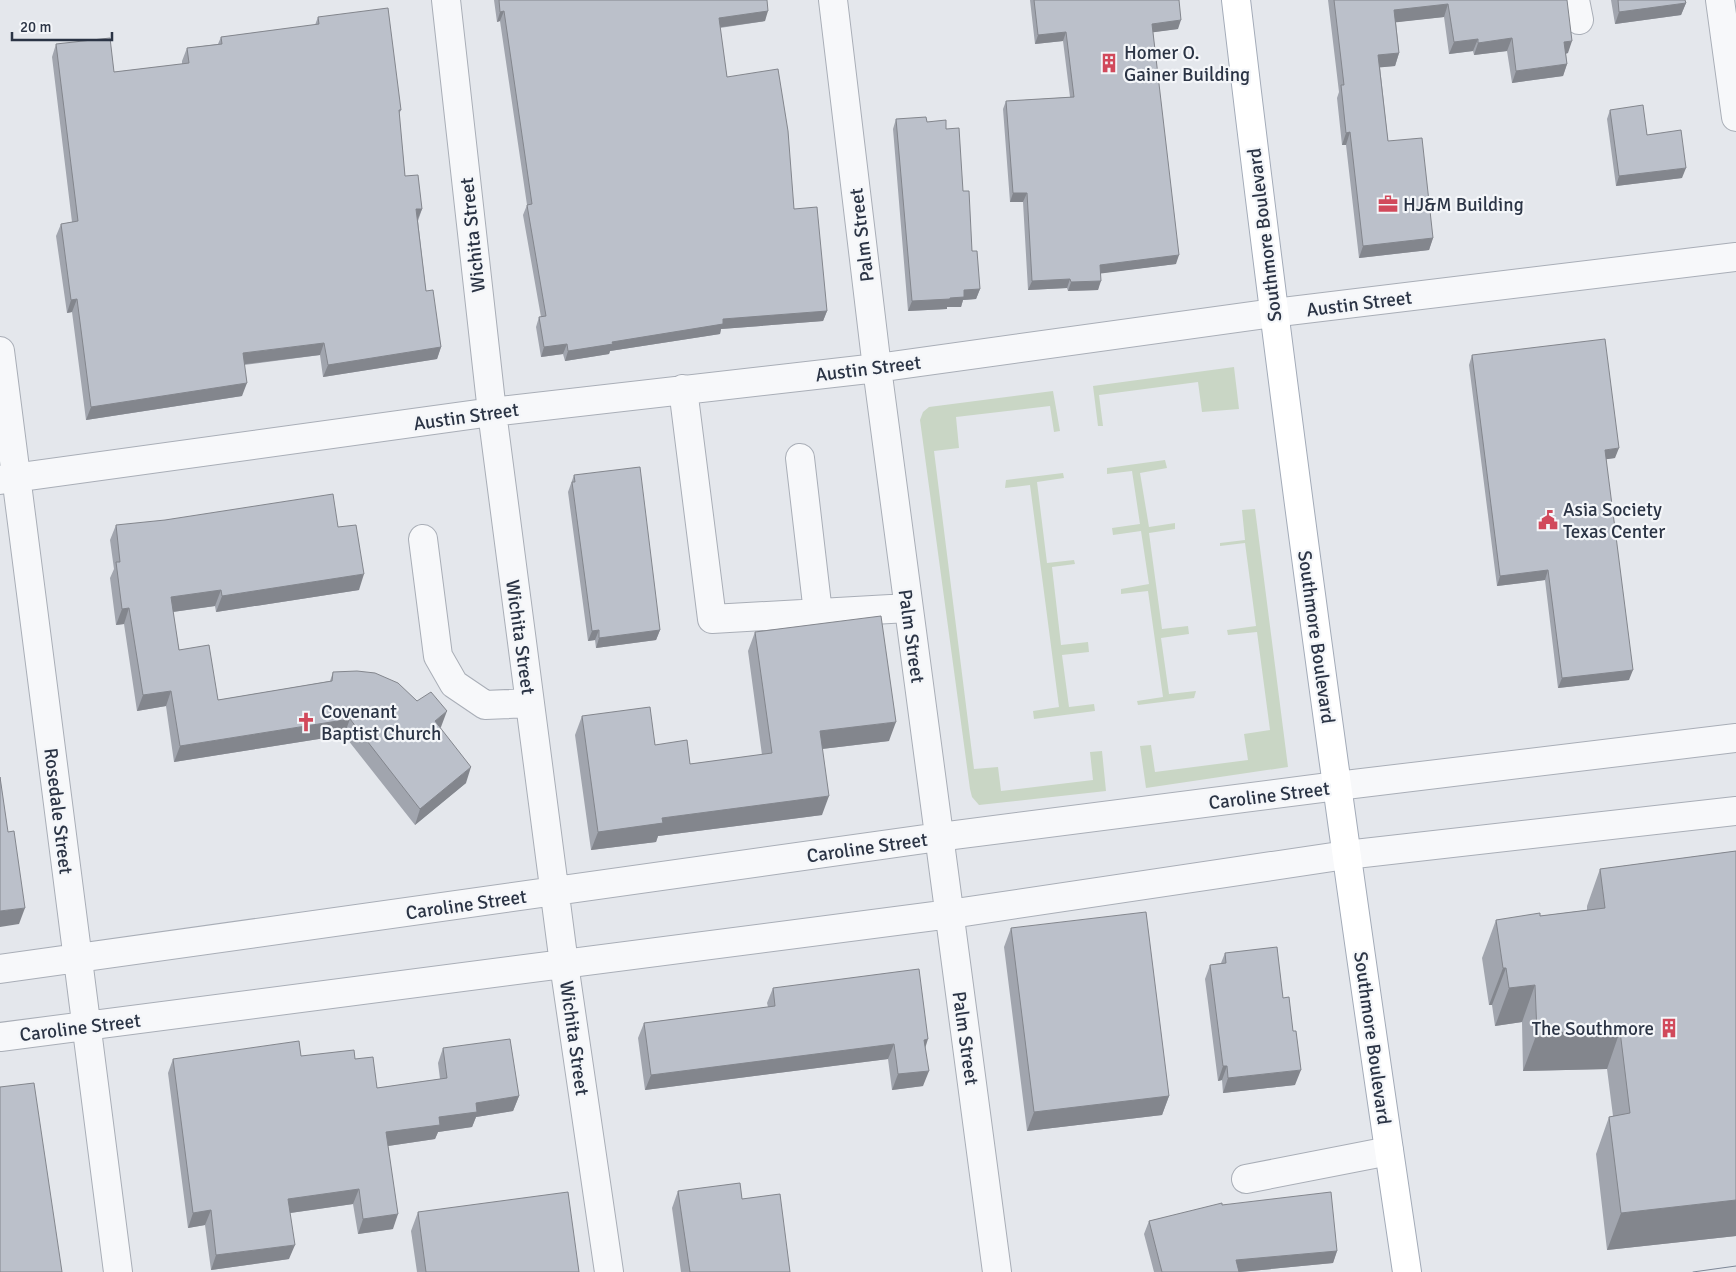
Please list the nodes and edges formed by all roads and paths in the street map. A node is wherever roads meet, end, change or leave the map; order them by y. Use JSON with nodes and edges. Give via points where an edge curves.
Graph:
{"nodes":[{"id":1,"x":446,"y":0,"type":"edge"},
{"id":2,"x":833,"y":0,"type":"edge"},
{"id":3,"x":1236,"y":0,"type":"edge"},
{"id":4,"x":1720,"y":0,"type":"edge"},
{"id":5,"x":1736,"y":117,"type":"edge"},
{"id":6,"x":1736,"y":257,"type":"edge"},
{"id":7,"x":1273,"y":313,"type":"junction"},
{"id":8,"x":0,"y":350,"type":"edge"},
{"id":9,"x":877,"y":368,"type":"junction"},
{"id":10,"x":683,"y":389,"type":"junction"},
{"id":11,"x":492,"y":412,"type":"junction"},
{"id":12,"x":800,"y":458,"type":"dead end"},
{"id":13,"x":8,"y":479,"type":"edge"},
{"id":14,"x":424,"y":539,"type":"dead end"},
{"id":15,"x":908,"y":608,"type":"junction"},
{"id":16,"x":818,"y":613,"type":"junction"},
{"id":17,"x":530,"y":703,"type":"junction"},
{"id":18,"x":1736,"y":738,"type":"edge"},
{"id":19,"x":1337,"y":786,"type":"junction"},
{"id":20,"x":1736,"y":811,"type":"edge"},
{"id":21,"x":939,"y":837,"type":"junction"},
{"id":22,"x":1346,"y":855,"type":"junction"},
{"id":23,"x":555,"y":891,"type":"junction"},
{"id":24,"x":950,"y":914,"type":"junction"},
{"id":25,"x":78,"y":958,"type":"junction"},
{"id":26,"x":564,"y":964,"type":"junction"},
{"id":27,"x":0,"y":969,"type":"edge"},
{"id":28,"x":87,"y":1026,"type":"junction"},
{"id":29,"x":0,"y":1037,"type":"edge"},
{"id":30,"x":1389,"y":1152,"type":"junction"},
{"id":31,"x":1246,"y":1179,"type":"dead end"},
{"id":32,"x":118,"y":1272,"type":"edge"},
{"id":33,"x":609,"y":1272,"type":"edge"},
{"id":34,"x":997,"y":1272,"type":"edge"},
{"id":35,"x":1407,"y":1272,"type":"edge"}],
"edges":[{"from":1,"to":11,"type":"street","name":"Wichita Street"},
{"from":2,"to":9,"type":"street","name":"Palm Street"},
{"from":3,"to":7,"type":"main road","name":"Southmore Boulevard"},
{"from":4,"to":5,"type":"street"},
{"from":6,"to":7,"type":"street","name":"Austin Street"},
{"from":7,"to":9,"type":"street","name":"Austin Street"},
{"from":7,"to":19,"type":"main road","name":"Southmore Boulevard"},
{"from":8,"to":13,"type":"street","name":"Rosedale Street"},
{"from":9,"to":10,"type":"street","name":"Austin Street"},
{"from":9,"to":15,"type":"street","name":"Palm Street"},
{"from":10,"to":11,"type":"street","name":"Austin Street"},
{"from":10,"to":16,"type":"street","via":[[712,619]]},
{"from":11,"to":13,"type":"street","name":"Austin Street"},
{"from":11,"to":17,"type":"street","name":"Wichita Street"},
{"from":12,"to":16,"type":"street"},
{"from":13,"to":25,"type":"street","name":"Rosedale Street"},
{"from":14,"to":17,"type":"street","via":[[438,656],[454,684],[485,705]]},
{"from":15,"to":16,"type":"street"},
{"from":15,"to":21,"type":"street","name":"Palm Street"},
{"from":17,"to":23,"type":"street","name":"Wichita Street"},
{"from":18,"to":19,"type":"street","name":"Caroline Street"},
{"from":19,"to":21,"type":"street","name":"Caroline Street"},
{"from":19,"to":22,"type":"main road","name":"Southmore Boulevard"},
{"from":20,"to":22,"type":"street","name":"Caroline Street"},
{"from":21,"to":23,"type":"street","name":"Caroline Street"},
{"from":21,"to":24,"type":"street","name":"Palm Street"},
{"from":22,"to":24,"type":"street","name":"Caroline Street"},
{"from":22,"to":30,"type":"main road","name":"Southmore Boulevard"},
{"from":23,"to":25,"type":"street","name":"Caroline Street"},
{"from":23,"to":26,"type":"street","name":"Wichita Street"},
{"from":24,"to":26,"type":"street","name":"Caroline Street"},
{"from":24,"to":34,"type":"street","name":"Palm Street"},
{"from":25,"to":27,"type":"street","name":"Caroline Street"},
{"from":25,"to":28,"type":"street","name":"Rosedale Street"},
{"from":26,"to":28,"type":"street","name":"Caroline Street"},
{"from":26,"to":33,"type":"street","name":"Wichita Street"},
{"from":28,"to":29,"type":"street","name":"Caroline Street"},
{"from":28,"to":32,"type":"street","name":"Rosedale Street"},
{"from":30,"to":31,"type":"street"},
{"from":30,"to":35,"type":"main road","name":"Southmore Boulevard"}]}
